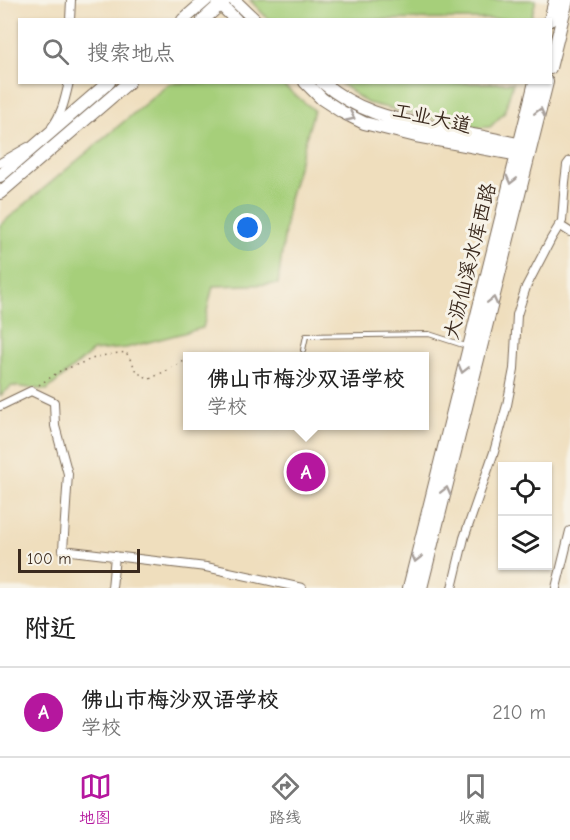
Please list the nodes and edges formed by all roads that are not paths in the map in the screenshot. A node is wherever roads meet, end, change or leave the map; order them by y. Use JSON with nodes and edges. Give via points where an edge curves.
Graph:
{"nodes":[{"id":1,"x":70,"y":0,"type":"edge"},
{"id":2,"x":206,"y":0,"type":"edge"},
{"id":3,"x":234,"y":0,"type":"edge"},
{"id":4,"x":555,"y":0,"type":"edge"},
{"id":5,"x":567,"y":0,"type":"edge"},
{"id":6,"x":221,"y":2,"type":"edge"},
{"id":7,"x":70,"y":18,"type":"edge"},
{"id":8,"x":185,"y":18,"type":"edge"},
{"id":9,"x":205,"y":18,"type":"edge"},
{"id":10,"x":234,"y":18,"type":"edge"},
{"id":11,"x":253,"y":18,"type":"edge"},
{"id":12,"x":550,"y":18,"type":"edge"},
{"id":13,"x":552,"y":60,"type":"edge"},
{"id":14,"x":68,"y":84,"type":"edge"},
{"id":15,"x":107,"y":84,"type":"edge"},
{"id":16,"x":127,"y":84,"type":"edge"},
{"id":17,"x":306,"y":84,"type":"edge"},
{"id":18,"x":325,"y":84,"type":"edge"},
{"id":19,"x":535,"y":84,"type":"edge"},
{"id":20,"x":546,"y":84,"type":"edge"},
{"id":21,"x":524,"y":151,"type":"junction"},
{"id":22,"x":570,"y":160,"type":"edge"},
{"id":23,"x":0,"y":163,"type":"edge"},
{"id":24,"x":0,"y":176,"type":"edge"},
{"id":25,"x":0,"y":193,"type":"edge"},
{"id":26,"x":559,"y":225,"type":"junction"},
{"id":27,"x":570,"y":232,"type":"edge"},
{"id":28,"x":475,"y":349,"type":"junction"},
{"id":29,"x":303,"y":350,"type":"dead end"},
{"id":30,"x":0,"y":406,"type":"edge"},
{"id":31,"x":570,"y":531,"type":"edge"},
{"id":32,"x":115,"y":556,"type":"junction"},
{"id":33,"x":112,"y":588,"type":"edge"},
{"id":34,"x":302,"y":588,"type":"edge"},
{"id":35,"x":409,"y":588,"type":"edge"},
{"id":36,"x":421,"y":588,"type":"edge"},
{"id":37,"x":452,"y":588,"type":"edge"},
{"id":38,"x":556,"y":588,"type":"edge"}],
"edges":[{"from":1,"to":7,"type":"street"},
{"from":2,"to":8,"type":"street"},
{"from":3,"to":11,"type":"street"},
{"from":4,"to":12,"type":"street"},
{"from":5,"to":13,"type":"street"},
{"from":6,"to":9,"type":"street"},
{"from":6,"to":10,"type":"street"},
{"from":14,"to":23,"type":"street","via":[[57,121],[42,139]]},
{"from":15,"to":24,"type":"street"},
{"from":16,"to":25,"type":"street"},
{"from":17,"to":21,"type":"street","name":"工业大道","one_way":true,"via":[[322,99],[364,123],[416,136]]},
{"from":18,"to":21,"type":"street","name":"工业大道","via":[[352,104],[390,118]]},
{"from":19,"to":21,"type":"street","name":"大沥仙溪水库西路"},
{"from":21,"to":20,"type":"street","one_way":true},
{"from":21,"to":28,"type":"street","name":"大沥仙溪水库西路"},
{"from":22,"to":26,"type":"street"},
{"from":26,"to":27,"type":"street"},
{"from":26,"to":37,"type":"street","via":[[526,287],[518,315],[507,405]]},
{"from":28,"to":29,"type":"lane","via":[[429,334],[306,336]]},
{"from":28,"to":35,"type":"street","name":"大沥仙溪水库西路","one_way":true},
{"from":36,"to":28,"type":"street","one_way":true},
{"from":30,"to":32,"type":"street","via":[[31,391],[54,402],[55,426],[68,474],[63,550]]},
{"from":31,"to":38,"type":"street"},
{"from":32,"to":33,"type":"street"},
{"from":32,"to":34,"type":"street","via":[[206,567]]}]}
